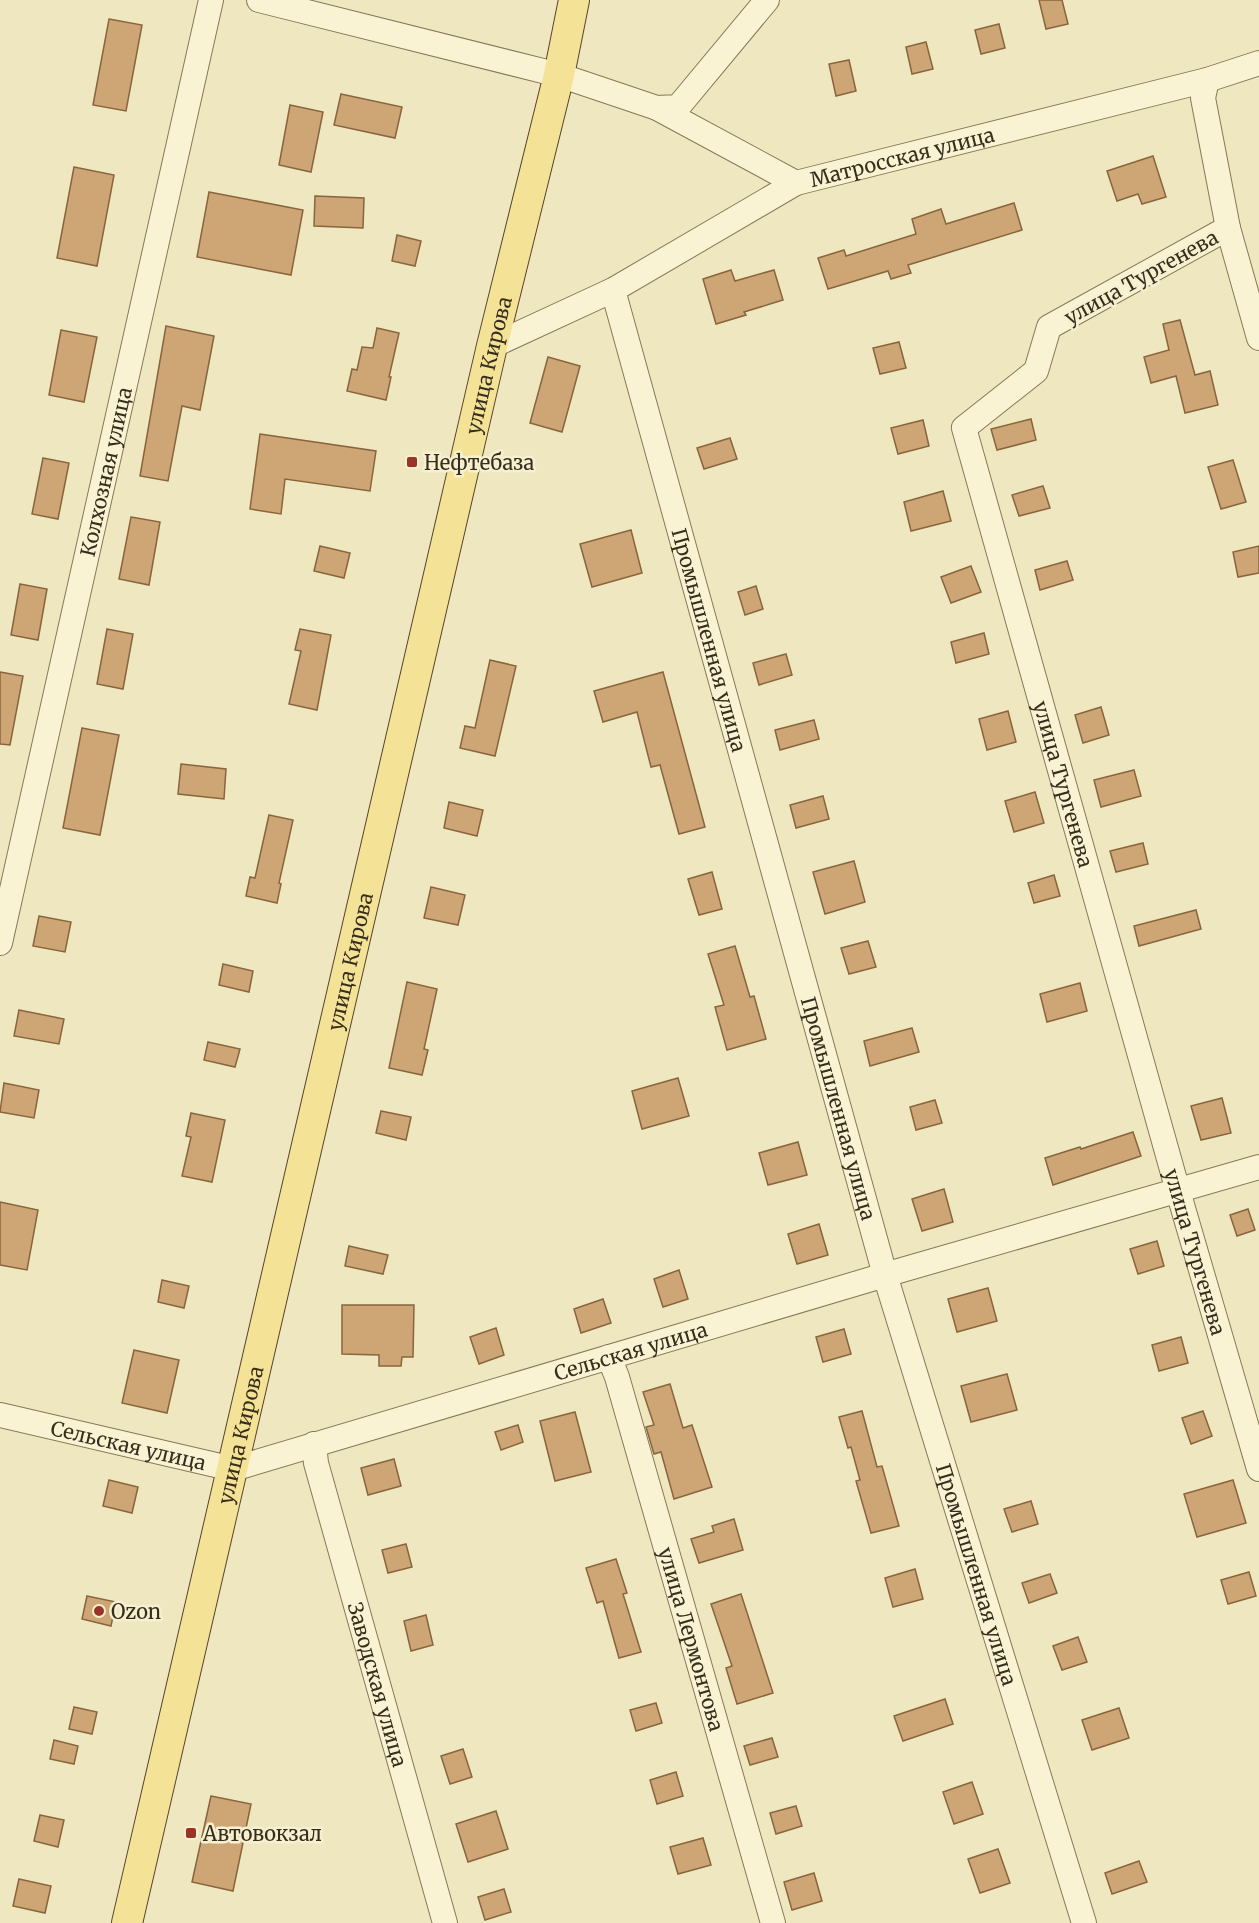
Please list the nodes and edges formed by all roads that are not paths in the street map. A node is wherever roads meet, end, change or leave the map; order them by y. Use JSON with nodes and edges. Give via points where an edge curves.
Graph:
{"nodes":[{"id":1,"x":212,"y":0,"type":"edge"},
{"id":2,"x":259,"y":0,"type":"edge"},
{"id":3,"x":574,"y":0,"type":"edge"},
{"id":4,"x":767,"y":0,"type":"edge"},
{"id":5,"x":1259,"y":63,"type":"edge"},
{"id":6,"x":559,"y":75,"type":"junction"},
{"id":7,"x":1207,"y":80,"type":"junction"},
{"id":8,"x":657,"y":108,"type":"junction"},
{"id":9,"x":796,"y":183,"type":"junction"},
{"id":10,"x":1228,"y":228,"type":"junction"},
{"id":11,"x":613,"y":290,"type":"junction"},
{"id":12,"x":1259,"y":338,"type":"edge"},
{"id":13,"x":492,"y":346,"type":"junction"},
{"id":14,"x":1,"y":931,"type":"edge"},
{"id":15,"x":1259,"y":1167,"type":"edge"},
{"id":16,"x":1178,"y":1191,"type":"junction"},
{"id":17,"x":885,"y":1275,"type":"junction"},
{"id":18,"x":609,"y":1357,"type":"junction"},
{"id":19,"x":0,"y":1415,"type":"edge"},
{"id":20,"x":314,"y":1444,"type":"junction"},
{"id":21,"x":233,"y":1469,"type":"junction"},
{"id":22,"x":1259,"y":1469,"type":"edge"},
{"id":23,"x":127,"y":1923,"type":"edge"},
{"id":24,"x":445,"y":1923,"type":"edge"},
{"id":25,"x":773,"y":1923,"type":"edge"},
{"id":26,"x":1084,"y":1923,"type":"edge"}],
"edges":[{"from":1,"to":14,"type":"street","name":"Колхозная улица"},
{"from":2,"to":6,"type":"street","name":"Матросская улица"},
{"from":3,"to":6,"type":"main road","name":"улица Кирова"},
{"from":4,"to":8,"type":"street","via":[[678,107]]},
{"from":5,"to":7,"type":"street","name":"Матросская улица"},
{"from":6,"to":8,"type":"street","name":"Матросская улица"},
{"from":6,"to":13,"type":"main road","name":"улица Кирова"},
{"from":7,"to":9,"type":"street","name":"Матросская улица"},
{"from":7,"to":10,"type":"street","via":[[1203,98]]},
{"from":8,"to":9,"type":"street","name":"Матросская улица"},
{"from":9,"to":11,"type":"street"},
{"from":10,"to":12,"type":"street"},
{"from":10,"to":16,"type":"street","name":"улица Тургенева","via":[[1049,327],[1036,371],[964,428]]},
{"from":11,"to":13,"type":"street"},
{"from":11,"to":17,"type":"street","name":"Промышленная улица"},
{"from":13,"to":21,"type":"main road","name":"улица Кирова"},
{"from":15,"to":16,"type":"street","name":"Сельская улица"},
{"from":16,"to":17,"type":"street","name":"Сельская улица"},
{"from":16,"to":22,"type":"street","name":"улица Тургенева"},
{"from":17,"to":18,"type":"street","name":"Сельская улица"},
{"from":17,"to":26,"type":"street","name":"Промышленная улица"},
{"from":18,"to":20,"type":"street","name":"Сельская улица"},
{"from":18,"to":25,"type":"street","name":"улица Лермонтова"},
{"from":19,"to":21,"type":"street","name":"Сельская улица"},
{"from":20,"to":21,"type":"street","name":"Сельская улица"},
{"from":20,"to":24,"type":"street","name":"Заводская улица","via":[[319,1474]]},
{"from":21,"to":23,"type":"main road","name":"улица Кирова"}]}
